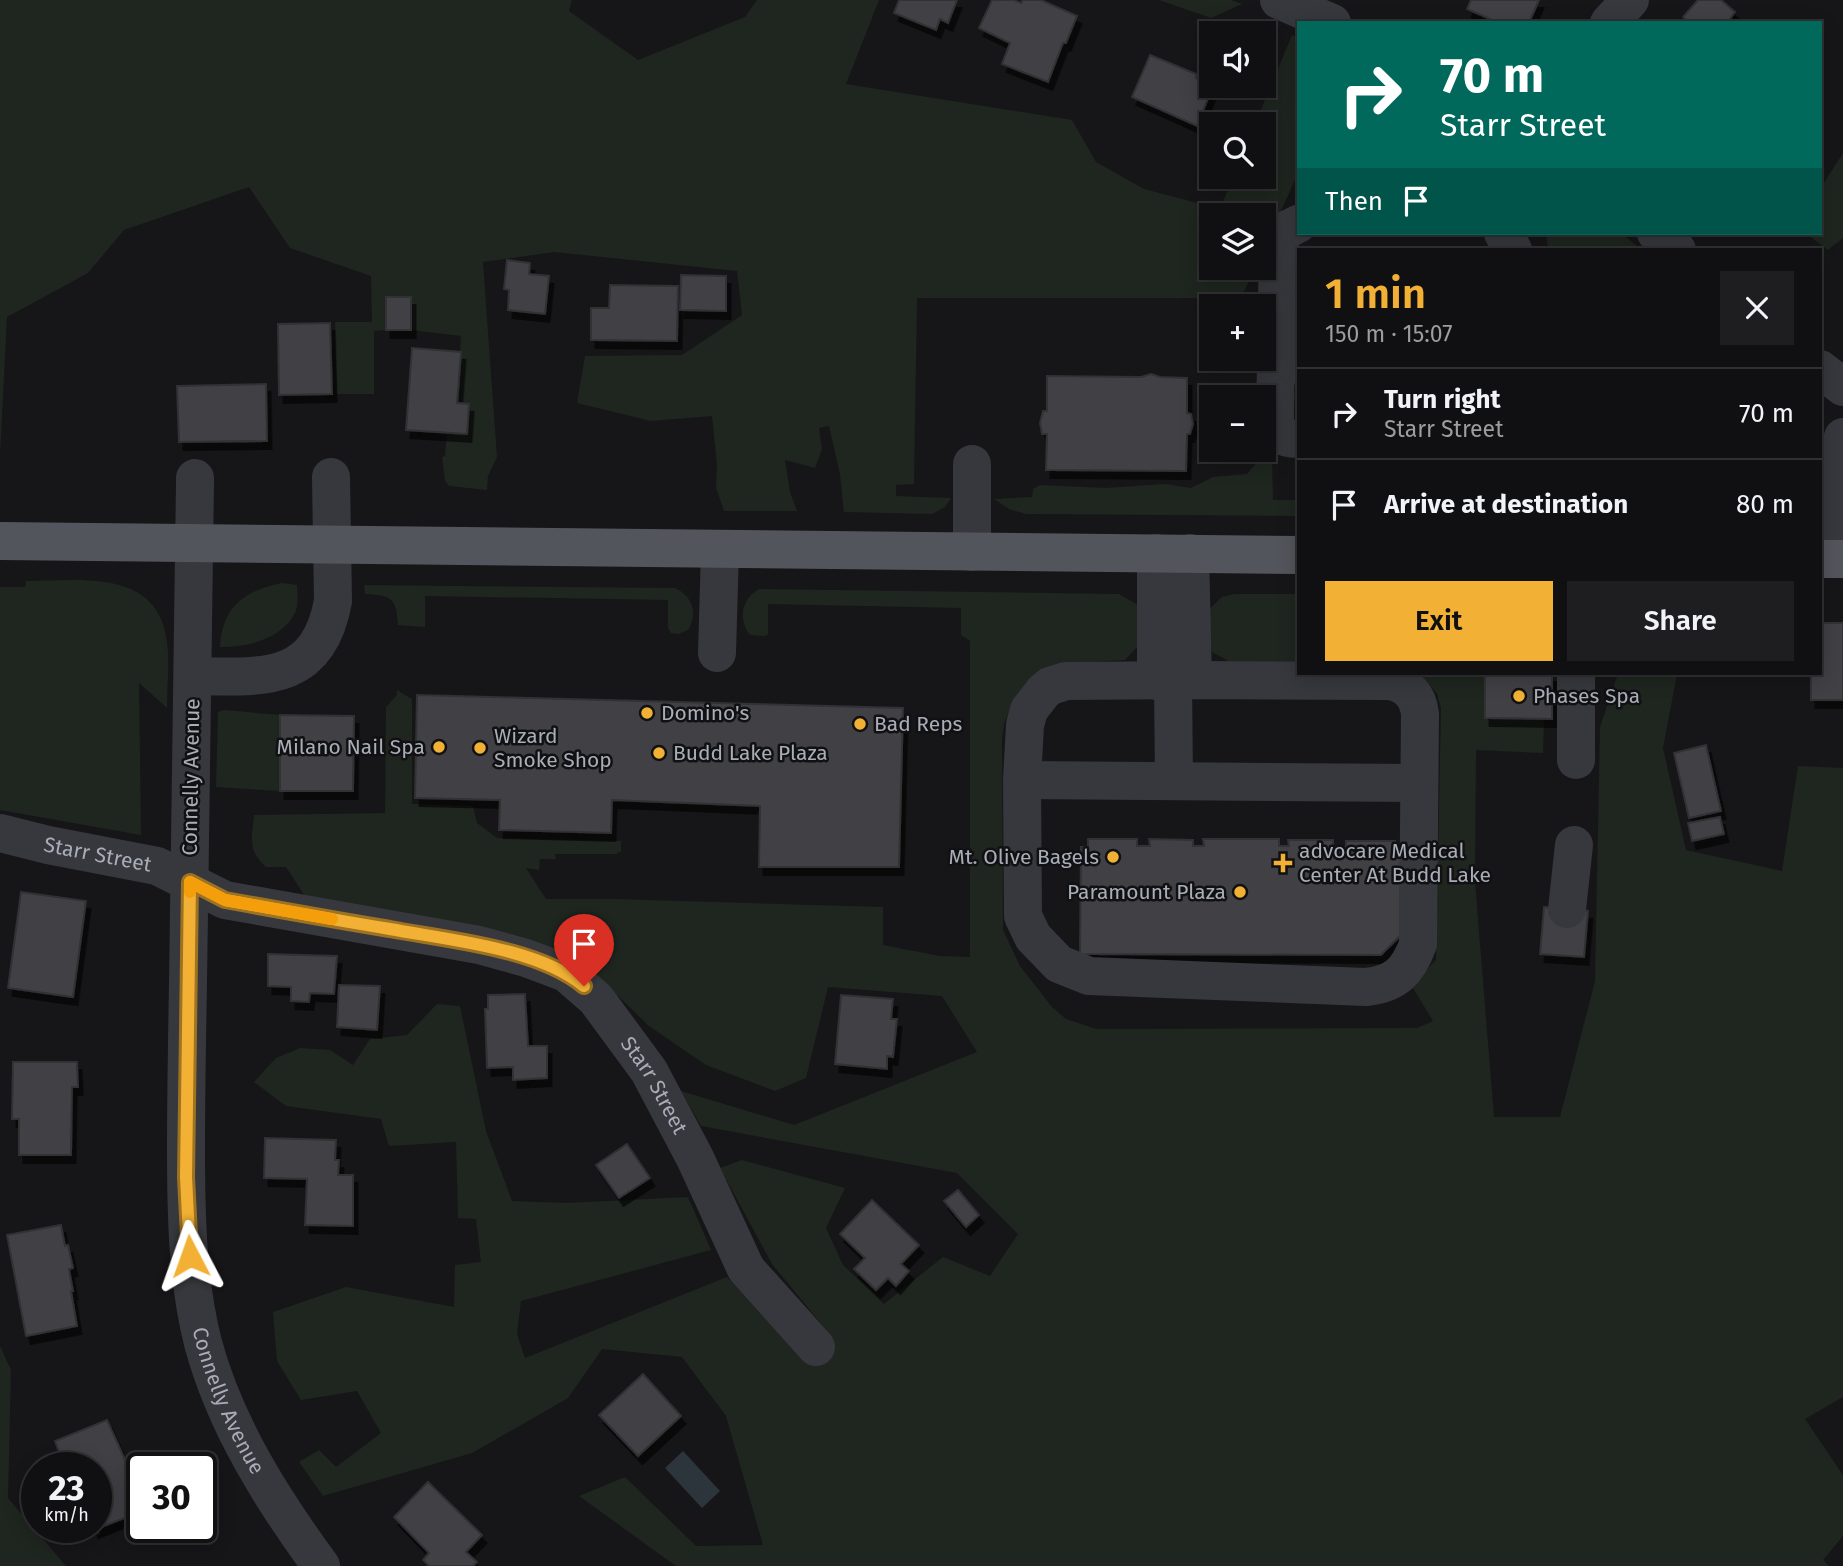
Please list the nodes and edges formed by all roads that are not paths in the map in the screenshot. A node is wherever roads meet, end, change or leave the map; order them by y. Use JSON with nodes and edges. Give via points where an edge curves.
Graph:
{"nodes":[{"id":1,"x":1279,"y":0,"type":"edge"},
{"id":2,"x":1630,"y":0,"type":"edge"},
{"id":3,"x":1327,"y":21,"type":"edge"},
{"id":4,"x":1611,"y":21,"type":"edge"},
{"id":5,"x":1297,"y":224,"type":"edge"},
{"id":6,"x":1658,"y":235,"type":"edge"},
{"id":7,"x":1674,"y":248,"type":"edge"},
{"id":8,"x":1822,"y":371,"type":"edge"},
{"id":9,"x":1843,"y":387,"type":"edge"},
{"id":10,"x":1297,"y":439,"type":"edge"},
{"id":11,"x":972,"y":464,"type":"dead end"},
{"id":12,"x":1828,"y":473,"type":"edge"},
{"id":13,"x":331,"y":477,"type":"dead end"},
{"id":14,"x":195,"y":478,"type":"dead end"},
{"id":15,"x":0,"y":541,"type":"edge"},
{"id":16,"x":195,"y":544,"type":"junction"},
{"id":17,"x":332,"y":545,"type":"junction"},
{"id":18,"x":720,"y":550,"type":"junction"},
{"id":19,"x":972,"y":552,"type":"junction"},
{"id":20,"x":1173,"y":553,"type":"junction"},
{"id":21,"x":1297,"y":555,"type":"edge"},
{"id":22,"x":1843,"y":557,"type":"edge"},
{"id":23,"x":1822,"y":559,"type":"edge"},
{"id":24,"x":717,"y":653,"type":"dead end"},
{"id":25,"x":1576,"y":675,"type":"edge"},
{"id":26,"x":193,"y":676,"type":"junction"},
{"id":27,"x":1174,"y":680,"type":"junction"},
{"id":28,"x":1576,"y":760,"type":"dead end"},
{"id":29,"x":1022,"y":780,"type":"junction"},
{"id":30,"x":1174,"y":781,"type":"junction"},
{"id":31,"x":1418,"y":783,"type":"junction"},
{"id":32,"x":0,"y":833,"type":"edge"},
{"id":33,"x":1574,"y":845,"type":"dead end"},
{"id":34,"x":190,"y":882,"type":"junction"},
{"id":35,"x":1567,"y":909,"type":"dead end"},
{"id":36,"x":816,"y":1347,"type":"dead end"},
{"id":37,"x":321,"y":1566,"type":"edge"}],
"edges":[{"from":1,"to":3,"type":"street"},
{"from":2,"to":4,"type":"street"},
{"from":5,"to":10,"type":"street","via":[[1286,230],[1278,244],[1275,418],[1283,437]]},
{"from":6,"to":7,"type":"street"},
{"from":8,"to":9,"type":"street"},
{"from":11,"to":19,"type":"street"},
{"from":12,"to":22,"type":"street"},
{"from":13,"to":17,"type":"street"},
{"from":14,"to":16,"type":"street","name":"Connelly Avenue"},
{"from":15,"to":16,"type":"main road"},
{"from":16,"to":17,"type":"main road"},
{"from":16,"to":26,"type":"street","name":"Connelly Avenue"},
{"from":17,"to":18,"type":"main road"},
{"from":17,"to":26,"type":"street","via":[[333,601],[322,639],[311,654],[298,664],[265,674]]},
{"from":18,"to":19,"type":"main road"},
{"from":18,"to":24,"type":"street"},
{"from":19,"to":20,"type":"main road"},
{"from":20,"to":21,"type":"main road"},
{"from":20,"to":27,"type":"street"},
{"from":22,"to":23,"type":"main road"},
{"from":25,"to":28,"type":"street"},
{"from":26,"to":34,"type":"street","name":"Connelly Avenue"},
{"from":27,"to":29,"type":"street","via":[[1066,681],[1050,686],[1027,718]]},
{"from":27,"to":30,"type":"street"},
{"from":27,"to":31,"type":"street","via":[[1398,682],[1412,692],[1419,707]]},
{"from":29,"to":30,"type":"street"},
{"from":29,"to":31,"type":"street","via":[[1023,916],[1033,937],[1059,964],[1088,976],[1380,986],[1394,980],[1411,963],[1418,944]]},
{"from":30,"to":31,"type":"street"},
{"from":32,"to":34,"type":"street","name":"Starr Street","via":[[157,866]]},
{"from":33,"to":35,"type":"street"},
{"from":34,"to":36,"type":"street","name":"Starr Street","via":[[225,900],[505,951],[574,978],[596,999],[649,1071],[746,1269]]},
{"from":34,"to":37,"type":"street","name":"Connelly Avenue","via":[[186,1204],[197,1314],[204,1346],[242,1443]]}]}
